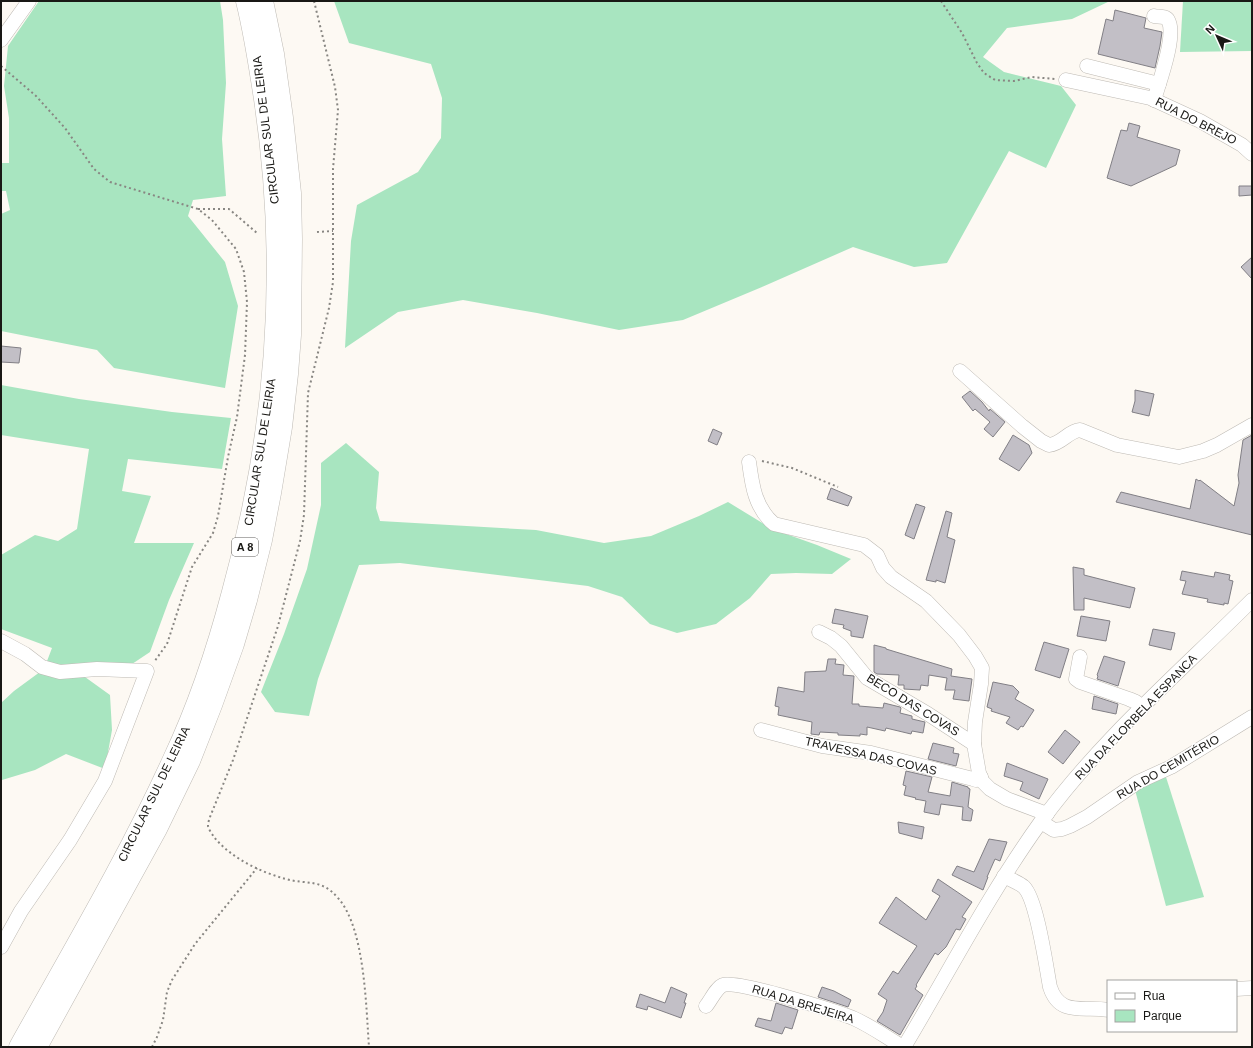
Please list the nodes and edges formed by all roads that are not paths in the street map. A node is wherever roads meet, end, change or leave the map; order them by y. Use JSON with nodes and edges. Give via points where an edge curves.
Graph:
{"nodes":[{"id":1,"x":29,"y":1,"type":"edge"},
{"id":2,"x":246,"y":1,"type":"edge"},
{"id":3,"x":263,"y":1,"type":"edge"},
{"id":4,"x":1154,"y":16,"type":"dead end"},
{"id":5,"x":1,"y":40,"type":"edge"},
{"id":6,"x":1087,"y":66,"type":"dead end"},
{"id":7,"x":1066,"y":80,"type":"road end"},
{"id":8,"x":1159,"y":84,"type":"junction"},
{"id":9,"x":1154,"y":100,"type":"junction"},
{"id":10,"x":1252,"y":154,"type":"edge"},
{"id":11,"x":960,"y":371,"type":"dead end"},
{"id":12,"x":1252,"y":425,"type":"edge"},
{"id":13,"x":749,"y":462,"type":"road end"},
{"id":14,"x":1252,"y":600,"type":"edge"},
{"id":15,"x":819,"y":632,"type":"dead end"},
{"id":16,"x":1,"y":641,"type":"edge"},
{"id":17,"x":1080,"y":657,"type":"dead end"},
{"id":18,"x":1142,"y":708,"type":"junction"},
{"id":19,"x":1252,"y":717,"type":"edge"},
{"id":20,"x":761,"y":730,"type":"dead end"},
{"id":21,"x":974,"y":744,"type":"junction"},
{"id":22,"x":981,"y":777,"type":"junction"},
{"id":23,"x":1044,"y":818,"type":"junction"},
{"id":24,"x":1004,"y":876,"type":"junction"},
{"id":25,"x":1,"y":947,"type":"edge"},
{"id":26,"x":1252,"y":988,"type":"edge"},
{"id":27,"x":1237,"y":989,"type":"edge"},
{"id":28,"x":706,"y":1006,"type":"dead end"},
{"id":29,"x":1107,"y":1010,"type":"edge"},
{"id":30,"x":19,"y":1047,"type":"edge"},
{"id":31,"x":37,"y":1047,"type":"edge"},
{"id":32,"x":903,"y":1047,"type":"edge"}],
"edges":[{"from":1,"to":5,"type":"street"},
{"from":2,"to":30,"type":"highway","name":"CIRCULAR SUL DE LEIRIA","number":"A 8","via":[[254,32],[268,128],[276,206],[277,263],[275,344],[268,415],[258,486],[245,547],[206,679],[174,758],[104,894]]},
{"from":3,"to":31,"type":"highway","name":"CIRCULAR SUL DE LEIRIA","number":"A 8","via":[[283,118],[291,193],[292,239],[288,374],[281,434],[262,540],[234,644],[190,761],[157,829]]},
{"from":4,"to":8,"type":"street","via":[[1169,21],[1171,32]]},
{"from":6,"to":8,"type":"street"},
{"from":7,"to":9,"type":"street","name":"RUA DO BREJO"},
{"from":8,"to":9,"type":"street"},
{"from":9,"to":10,"type":"street","name":"RUA DO BREJO","via":[[1200,121],[1242,145]]},
{"from":11,"to":12,"type":"street","via":[[1022,426],[1050,445],[1060,442],[1075,430],[1080,430],[1117,445],[1179,457],[1217,445]]},
{"from":13,"to":21,"type":"street","via":[[757,503],[774,524],[864,545],[877,555],[891,577],[926,601],[959,635],[982,668]]},
{"from":14,"to":18,"type":"street","name":"RUA DA FLORBELA ESPANCA"},
{"from":15,"to":21,"type":"street","name":"BECO DAS COVAS","via":[[841,646],[867,678]]},
{"from":16,"to":25,"type":"street","via":[[42,667],[60,672],[97,669],[147,672],[105,781],[70,840],[20,911]]},
{"from":17,"to":18,"type":"street","via":[[1076,679],[1136,702]]},
{"from":18,"to":23,"type":"street","name":"RUA DA FLORBELA ESPANCA","via":[[1074,780]]},
{"from":19,"to":23,"type":"street","name":"RUA DO CEMITÉRIO","via":[[1171,767],[1146,777],[1070,826],[1054,830]]},
{"from":20,"to":22,"type":"street","name":"TRAVESSA DAS COVAS","via":[[822,746],[871,753],[976,780]]},
{"from":21,"to":22,"type":"street"},
{"from":22,"to":23,"type":"street","name":"RUA DO CEMITÉRIO","via":[[990,789]]},
{"from":23,"to":24,"type":"street","name":"RUA DA FLORBELA ESPANCA"},
{"from":24,"to":29,"type":"street","via":[[1024,887],[1030,898],[1051,992],[1068,1008]]},
{"from":24,"to":32,"type":"street","name":"RUA DA FLORBELA ESPANCA"},
{"from":26,"to":27,"type":"street"},
{"from":28,"to":32,"type":"street","name":"RUA DA BREJEIRA","via":[[721,986],[732,984],[747,987],[847,1016],[881,1032]]}]}
